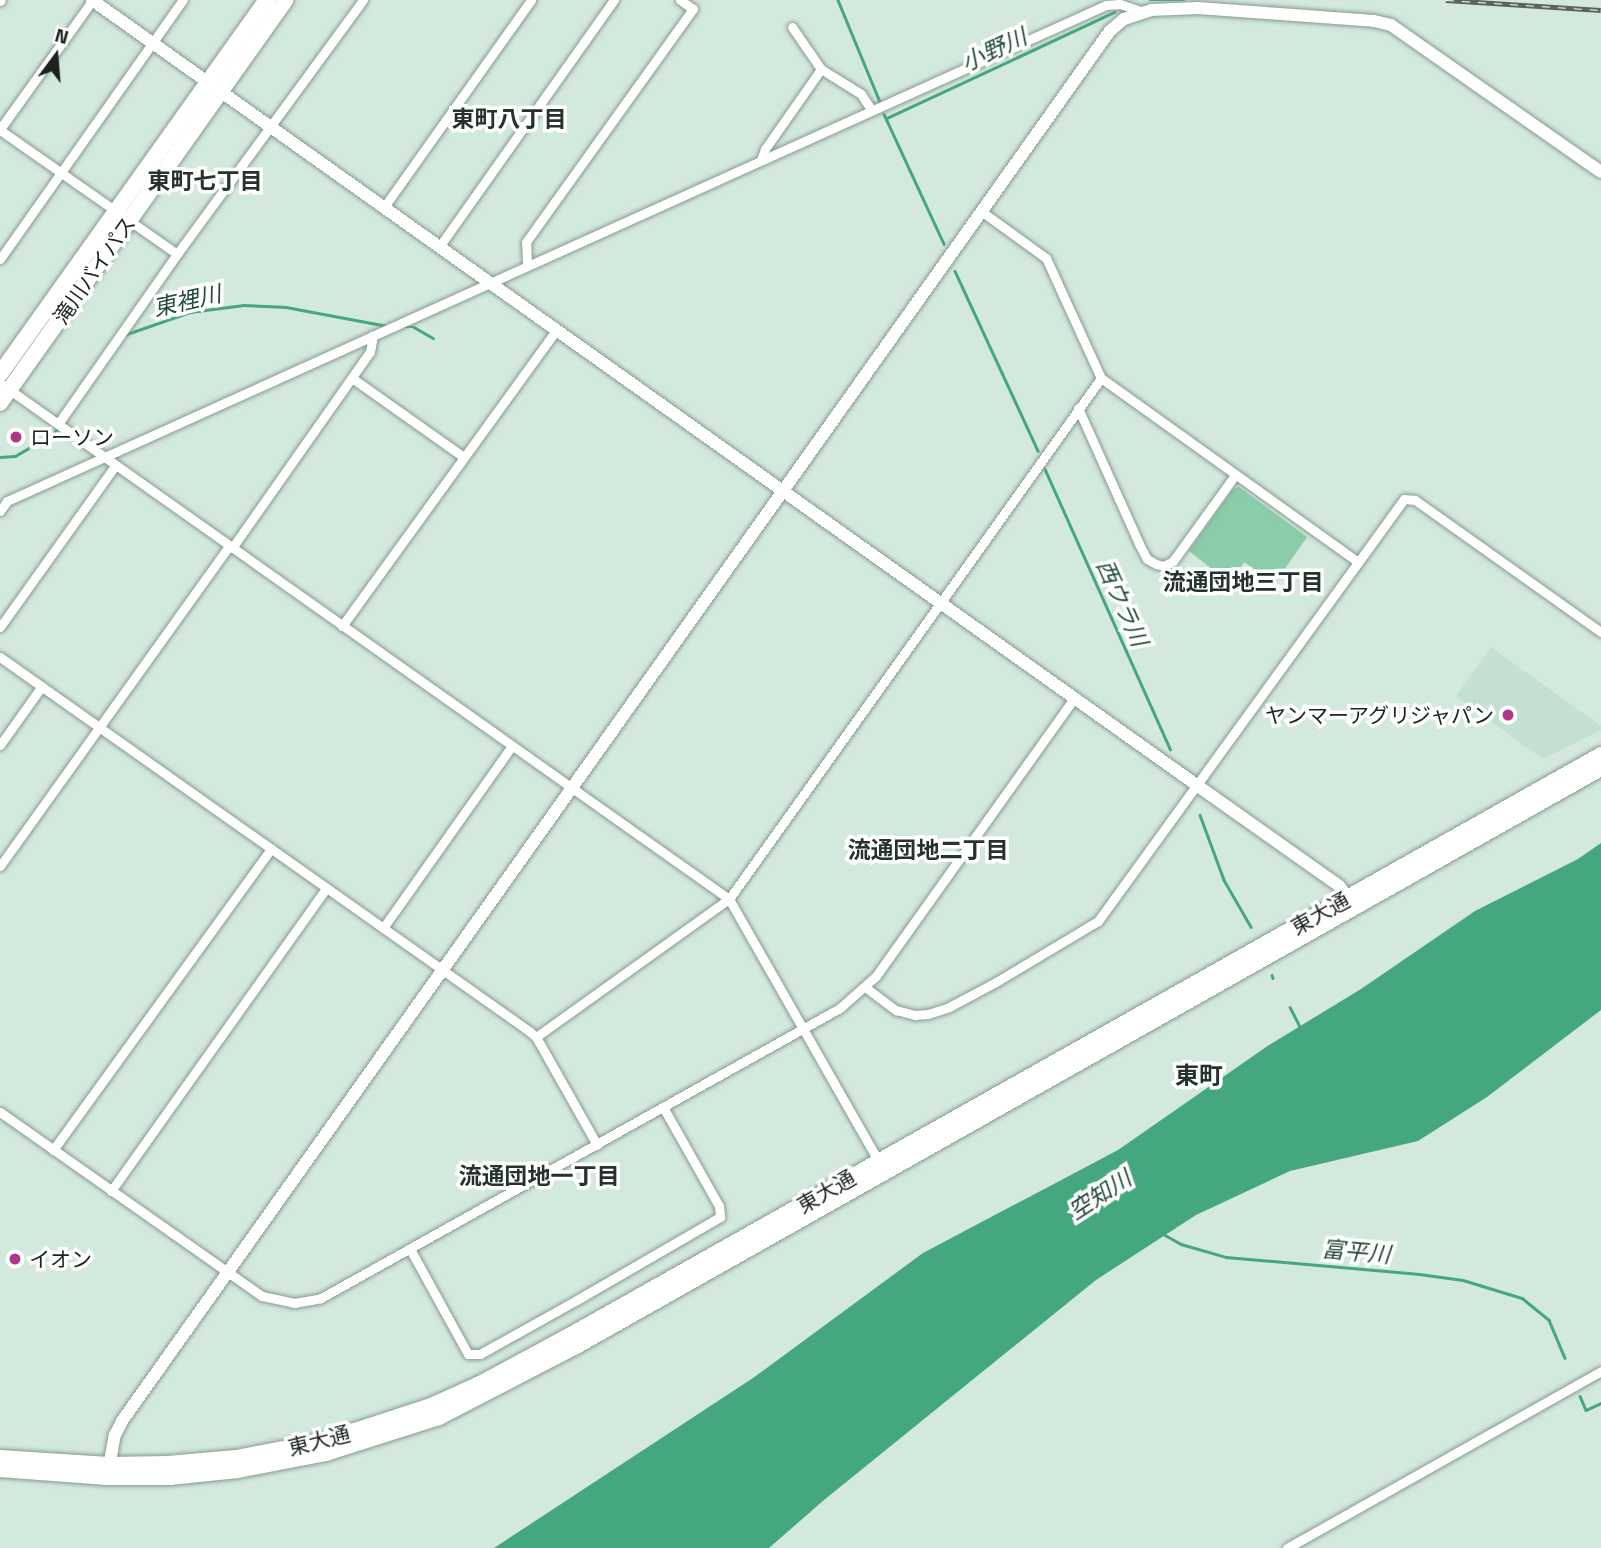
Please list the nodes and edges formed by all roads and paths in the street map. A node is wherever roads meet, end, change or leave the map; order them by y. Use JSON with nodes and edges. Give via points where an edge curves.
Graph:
{"nodes":[{"id":1,"x":92,"y":0,"type":"edge"},
{"id":2,"x":183,"y":0,"type":"edge"},
{"id":3,"x":267,"y":0,"type":"edge"},
{"id":4,"x":285,"y":0,"type":"edge"},
{"id":5,"x":363,"y":0,"type":"edge"},
{"id":6,"x":531,"y":0,"type":"edge"},
{"id":7,"x":614,"y":0,"type":"edge"},
{"id":8,"x":680,"y":0,"type":"edge"},
{"id":9,"x":1198,"y":4,"type":"edge"},
{"id":10,"x":1140,"y":12,"type":"junction"},
{"id":11,"x":792,"y":27,"type":"dead end"},
{"id":12,"x":153,"y":42,"type":"junction"},
{"id":13,"x":821,"y":69,"type":"junction"},
{"id":14,"x":215,"y":86,"type":"junction"},
{"id":15,"x":873,"y":111,"type":"junction"},
{"id":16,"x":271,"y":126,"type":"junction"},
{"id":17,"x":0,"y":130,"type":"edge"},
{"id":18,"x":761,"y":160,"type":"junction"},
{"id":19,"x":62,"y":172,"type":"junction"},
{"id":20,"x":1601,"y":172,"type":"edge"},
{"id":21,"x":384,"y":207,"type":"junction"},
{"id":22,"x":981,"y":211,"type":"junction"},
{"id":23,"x":123,"y":216,"type":"junction"},
{"id":24,"x":439,"y":247,"type":"junction"},
{"id":25,"x":177,"y":254,"type":"junction"},
{"id":26,"x":0,"y":258,"type":"edge"},
{"id":27,"x":527,"y":265,"type":"junction"},
{"id":28,"x":489,"y":282,"type":"junction"},
{"id":29,"x":556,"y":330,"type":"junction"},
{"id":30,"x":373,"y":335,"type":"junction"},
{"id":31,"x":0,"y":374,"type":"edge"},
{"id":32,"x":1101,"y":378,"type":"junction"},
{"id":33,"x":352,"y":379,"type":"junction"},
{"id":34,"x":3,"y":392,"type":"edge"},
{"id":35,"x":1078,"y":408,"type":"junction"},
{"id":36,"x":58,"y":424,"type":"junction"},
{"id":37,"x":462,"y":456,"type":"junction"},
{"id":38,"x":104,"y":457,"type":"junction"},
{"id":39,"x":115,"y":466,"type":"junction"},
{"id":40,"x":1235,"y":475,"type":"junction"},
{"id":41,"x":784,"y":491,"type":"junction"},
{"id":42,"x":0,"y":511,"type":"edge"},
{"id":43,"x":230,"y":547,"type":"junction"},
{"id":44,"x":1358,"y":562,"type":"junction"},
{"id":45,"x":940,"y":603,"type":"junction"},
{"id":46,"x":0,"y":626,"type":"edge"},
{"id":47,"x":342,"y":626,"type":"junction"},
{"id":48,"x":1601,"y":632,"type":"edge"},
{"id":49,"x":0,"y":657,"type":"edge"},
{"id":50,"x":42,"y":686,"type":"junction"},
{"id":51,"x":1074,"y":698,"type":"junction"},
{"id":52,"x":99,"y":727,"type":"junction"},
{"id":53,"x":0,"y":745,"type":"edge"},
{"id":54,"x":512,"y":746,"type":"junction"},
{"id":55,"x":1601,"y":755,"type":"edge"},
{"id":56,"x":1601,"y":768,"type":"edge"},
{"id":57,"x":1198,"y":786,"type":"junction"},
{"id":58,"x":572,"y":788,"type":"junction"},
{"id":59,"x":271,"y":849,"type":"junction"},
{"id":60,"x":0,"y":866,"type":"edge"},
{"id":61,"x":326,"y":888,"type":"junction"},
{"id":62,"x":729,"y":898,"type":"junction"},
{"id":63,"x":1352,"y":902,"type":"junction"},
{"id":64,"x":383,"y":929,"type":"junction"},
{"id":65,"x":443,"y":970,"type":"junction"},
{"id":66,"x":865,"y":988,"type":"junction"},
{"id":67,"x":804,"y":1029,"type":"junction"},
{"id":68,"x":536,"y":1037,"type":"junction"},
{"id":69,"x":663,"y":1107,"type":"junction"},
{"id":70,"x":0,"y":1112,"type":"edge"},
{"id":71,"x":597,"y":1145,"type":"junction"},
{"id":72,"x":53,"y":1150,"type":"junction"},
{"id":73,"x":881,"y":1166,"type":"junction"},
{"id":74,"x":111,"y":1191,"type":"junction"},
{"id":75,"x":410,"y":1249,"type":"junction"},
{"id":76,"x":228,"y":1272,"type":"junction"},
{"id":77,"x":1601,"y":1371,"type":"edge"},
{"id":78,"x":0,"y":1458,"type":"edge"},
{"id":79,"x":0,"y":1469,"type":"edge"},
{"id":80,"x":108,"y":1471,"type":"junction"},
{"id":81,"x":1287,"y":1548,"type":"edge"}],
"edges":[{"from":1,"to":12,"type":"street"},
{"from":1,"to":17,"type":"street"},
{"from":2,"to":12,"type":"street"},
{"from":3,"to":14,"type":"highway","name":"滝川バイパス"},
{"from":4,"to":14,"type":"highway","name":"滝川バイパス"},
{"from":5,"to":16,"type":"street"},
{"from":6,"to":21,"type":"street"},
{"from":7,"to":24,"type":"street"},
{"from":8,"to":27,"type":"street","via":[[693,9],[526,242]]},
{"from":9,"to":10,"type":"street"},
{"from":9,"to":20,"type":"street","via":[[1391,25]]},
{"from":10,"to":15,"type":"street","via":[[1119,4],[1105,5]]},
{"from":10,"to":22,"type":"street","via":[[1110,31]]},
{"from":11,"to":13,"type":"street"},
{"from":12,"to":14,"type":"street"},
{"from":12,"to":19,"type":"street"},
{"from":13,"to":15,"type":"street","via":[[861,94]]},
{"from":13,"to":18,"type":"street"},
{"from":14,"to":16,"type":"street"},
{"from":14,"to":23,"type":"highway","name":"滝川バイパス"},
{"from":15,"to":18,"type":"street"},
{"from":16,"to":21,"type":"street"},
{"from":16,"to":25,"type":"street"},
{"from":17,"to":19,"type":"street"},
{"from":18,"to":27,"type":"street"},
{"from":19,"to":23,"type":"street"},
{"from":19,"to":26,"type":"street"},
{"from":21,"to":24,"type":"street"},
{"from":22,"to":32,"type":"street","via":[[1046,257]]},
{"from":22,"to":41,"type":"street"},
{"from":23,"to":25,"type":"street"},
{"from":23,"to":31,"type":"highway","name":"滝川バイパス"},
{"from":23,"to":34,"type":"highway","name":"滝川バイパス"},
{"from":24,"to":28,"type":"street"},
{"from":25,"to":36,"type":"street"},
{"from":27,"to":28,"type":"street"},
{"from":28,"to":29,"type":"street"},
{"from":28,"to":30,"type":"street"},
{"from":29,"to":37,"type":"street"},
{"from":29,"to":41,"type":"street"},
{"from":30,"to":33,"type":"street","via":[[370,352]]},
{"from":30,"to":38,"type":"street"},
{"from":32,"to":35,"type":"street"},
{"from":32,"to":40,"type":"street"},
{"from":33,"to":37,"type":"street"},
{"from":33,"to":43,"type":"street"},
{"from":34,"to":36,"type":"street"},
{"from":35,"to":40,"type":"street","via":[[1139,544],[1156,565],[1173,561]]},
{"from":35,"to":45,"type":"street"},
{"from":36,"to":38,"type":"street"},
{"from":37,"to":47,"type":"street"},
{"from":38,"to":39,"type":"street"},
{"from":38,"to":42,"type":"street","via":[[7,501]]},
{"from":39,"to":43,"type":"street"},
{"from":39,"to":46,"type":"street"},
{"from":40,"to":44,"type":"street"},
{"from":41,"to":45,"type":"street"},
{"from":41,"to":58,"type":"street"},
{"from":43,"to":47,"type":"street"},
{"from":43,"to":52,"type":"street"},
{"from":44,"to":48,"type":"street","via":[[1404,499],[1415,500]]},
{"from":44,"to":57,"type":"street"},
{"from":45,"to":51,"type":"street"},
{"from":45,"to":62,"type":"street"},
{"from":47,"to":54,"type":"street"},
{"from":49,"to":50,"type":"street"},
{"from":50,"to":52,"type":"street"},
{"from":50,"to":53,"type":"street"},
{"from":51,"to":57,"type":"street"},
{"from":51,"to":66,"type":"street"},
{"from":52,"to":59,"type":"street"},
{"from":52,"to":60,"type":"street"},
{"from":54,"to":58,"type":"street"},
{"from":54,"to":64,"type":"street"},
{"from":55,"to":63,"type":"highway","name":"東大通"},
{"from":56,"to":63,"type":"highway","name":"東大通"},
{"from":57,"to":63,"type":"street"},
{"from":57,"to":66,"type":"street","via":[[1105,913],[1082,931],[973,994],[928,1014],[896,1010]]},
{"from":58,"to":62,"type":"street"},
{"from":58,"to":65,"type":"street"},
{"from":59,"to":61,"type":"street"},
{"from":59,"to":72,"type":"street"},
{"from":61,"to":64,"type":"street"},
{"from":61,"to":74,"type":"street"},
{"from":62,"to":67,"type":"street"},
{"from":62,"to":68,"type":"street"},
{"from":63,"to":73,"type":"highway","name":"東大通"},
{"from":64,"to":65,"type":"street"},
{"from":65,"to":68,"type":"street"},
{"from":65,"to":76,"type":"street"},
{"from":66,"to":67,"type":"street"},
{"from":67,"to":69,"type":"street"},
{"from":67,"to":73,"type":"street"},
{"from":68,"to":71,"type":"street"},
{"from":69,"to":71,"type":"street"},
{"from":69,"to":75,"type":"street","via":[[719,1206],[720,1217],[480,1354],[468,1354]]},
{"from":70,"to":72,"type":"street"},
{"from":71,"to":75,"type":"street"},
{"from":72,"to":74,"type":"street"},
{"from":73,"to":80,"type":"highway","name":"東大通","via":[[480,1384],[430,1406],[324,1441],[236,1458]]},
{"from":74,"to":76,"type":"street"},
{"from":75,"to":76,"type":"street","via":[[321,1298],[294,1303],[261,1296]]},
{"from":76,"to":80,"type":"street","via":[[122,1420]]},
{"from":77,"to":81,"type":"street"},
{"from":78,"to":80,"type":"highway","name":"東大通"},
{"from":79,"to":80,"type":"highway","name":"東大通"}]}
